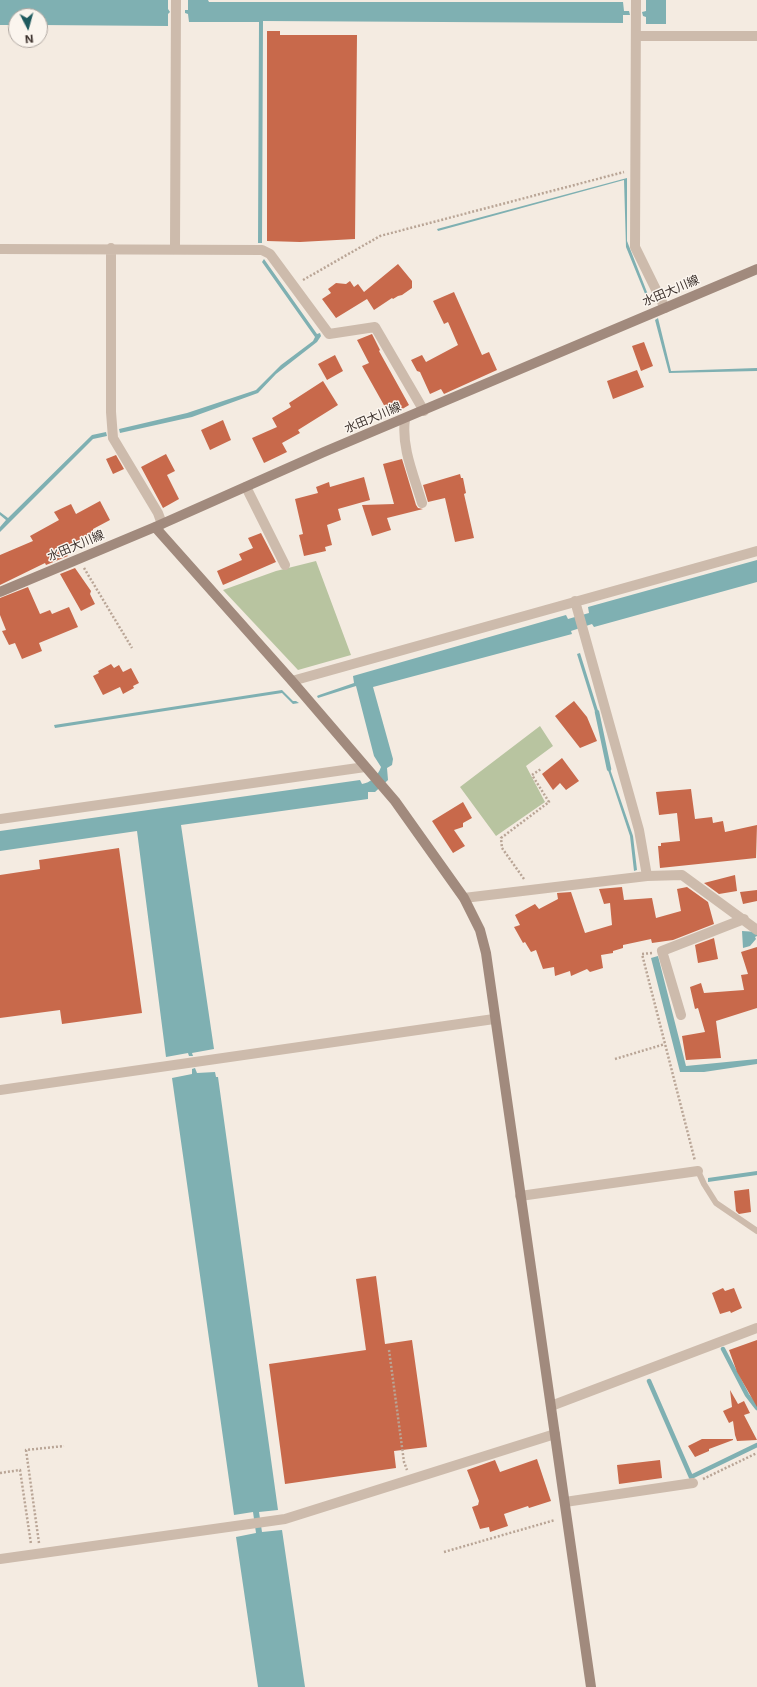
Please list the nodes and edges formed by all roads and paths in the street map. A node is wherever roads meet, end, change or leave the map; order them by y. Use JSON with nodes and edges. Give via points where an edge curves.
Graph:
{"nodes":[{"id":1,"x":176,"y":0,"type":"edge"},
{"id":2,"x":636,"y":0,"type":"edge"},
{"id":3,"x":636,"y":36,"type":"junction"},
{"id":4,"x":757,"y":36,"type":"edge"},
{"id":5,"x":635,"y":170,"type":"junction"},
{"id":6,"x":112,"y":248,"type":"junction"},
{"id":7,"x":175,"y":248,"type":"junction"},
{"id":8,"x":0,"y":249,"type":"edge"},
{"id":9,"x":757,"y":268,"type":"edge"},
{"id":10,"x":294,"y":285,"type":"junction"},
{"id":11,"x":665,"y":308,"type":"junction"},
{"id":12,"x":424,"y":411,"type":"junction"},
{"id":13,"x":405,"y":419,"type":"junction"},
{"id":14,"x":246,"y":487,"type":"junction"},
{"id":15,"x":422,"y":503,"type":"dead end"},
{"id":16,"x":158,"y":526,"type":"junction"},
{"id":17,"x":757,"y":551,"type":"edge"},
{"id":18,"x":78,"y":559,"type":"junction"},
{"id":19,"x":285,"y":565,"type":"dead end"},
{"id":20,"x":0,"y":592,"type":"edge"},
{"id":21,"x":575,"y":605,"type":"junction"},
{"id":22,"x":132,"y":648,"type":"dead end"},
{"id":23,"x":292,"y":681,"type":"junction"},
{"id":24,"x":367,"y":769,"type":"junction"},
{"id":25,"x":541,"y":769,"type":"dead end"},
{"id":26,"x":0,"y":819,"type":"edge"},
{"id":27,"x":647,"y":876,"type":"junction"},
{"id":28,"x":531,"y":890,"type":"junction"},
{"id":29,"x":464,"y":898,"type":"junction"},
{"id":30,"x":752,"y":924,"type":"edge"},
{"id":31,"x":662,"y":951,"type":"junction"},
{"id":32,"x":681,"y":1015,"type":"dead end"},
{"id":33,"x":494,"y":1019,"type":"junction"},
{"id":34,"x":665,"y":1044,"type":"junction"},
{"id":35,"x":615,"y":1059,"type":"dead end"},
{"id":36,"x":0,"y":1090,"type":"edge"},
{"id":37,"x":698,"y":1171,"type":"junction"},
{"id":38,"x":520,"y":1196,"type":"junction"},
{"id":39,"x":757,"y":1231,"type":"edge"},
{"id":40,"x":757,"y":1328,"type":"edge"},
{"id":41,"x":389,"y":1350,"type":"dead end"},
{"id":42,"x":551,"y":1406,"type":"junction"},
{"id":43,"x":555,"y":1434,"type":"junction"},
{"id":44,"x":64,"y":1446,"type":"dead end"},
{"id":45,"x":757,"y":1453,"type":"edge"},
{"id":46,"x":0,"y":1473,"type":"edge"},
{"id":47,"x":410,"y":1478,"type":"junction"},
{"id":48,"x":693,"y":1483,"type":"joint"},
{"id":49,"x":565,"y":1502,"type":"junction"},
{"id":50,"x":567,"y":1517,"type":"junction"},
{"id":51,"x":444,"y":1552,"type":"dead end"},
{"id":52,"x":36,"y":1554,"type":"junction"},
{"id":53,"x":0,"y":1559,"type":"edge"},
{"id":54,"x":591,"y":1687,"type":"edge"}],
"edges":[{"from":1,"to":7,"type":"street"},
{"from":2,"to":3,"type":"street"},
{"from":3,"to":4,"type":"street"},
{"from":3,"to":5,"type":"street"},
{"from":5,"to":10,"type":"path","via":[[380,236]]},
{"from":5,"to":11,"type":"street","via":[[635,247]]},
{"from":6,"to":7,"type":"street"},
{"from":6,"to":8,"type":"street"},
{"from":6,"to":16,"type":"street","via":[[113,438],[158,513]]},
{"from":7,"to":10,"type":"street","via":[[262,250],[270,254]]},
{"from":9,"to":11,"type":"street","name":"水田大川線"},
{"from":10,"to":12,"type":"street","via":[[330,334],[375,327]]},
{"from":11,"to":12,"type":"street","name":"水田大川線"},
{"from":12,"to":13,"type":"street","name":"水田大川線"},
{"from":13,"to":14,"type":"street","name":"水田大川線"},
{"from":13,"to":15,"type":"street","via":[[405,444]]},
{"from":14,"to":16,"type":"street","name":"水田大川線"},
{"from":14,"to":19,"type":"street"},
{"from":16,"to":18,"type":"street","name":"水田大川線"},
{"from":16,"to":23,"type":"street"},
{"from":17,"to":21,"type":"street"},
{"from":18,"to":20,"type":"street","name":"水田大川線"},
{"from":18,"to":22,"type":"path"},
{"from":21,"to":23,"type":"street"},
{"from":21,"to":27,"type":"street","via":[[639,830]]},
{"from":23,"to":24,"type":"street"},
{"from":24,"to":26,"type":"street"},
{"from":24,"to":29,"type":"street","via":[[395,801]]},
{"from":25,"to":28,"type":"path","via":[[532,775],[550,802],[501,838],[502,848]]},
{"from":27,"to":28,"type":"street"},
{"from":27,"to":30,"type":"street","via":[[682,875]]},
{"from":28,"to":29,"type":"street"},
{"from":29,"to":33,"type":"street","via":[[480,930],[486,953]]},
{"from":30,"to":31,"type":"street"},
{"from":31,"to":32,"type":"street"},
{"from":31,"to":34,"type":"path","via":[[642,954]]},
{"from":33,"to":36,"type":"street"},
{"from":33,"to":38,"type":"street"},
{"from":34,"to":35,"type":"path"},
{"from":34,"to":37,"type":"path"},
{"from":37,"to":38,"type":"street"},
{"from":37,"to":39,"type":"lane","via":[[716,1203]]},
{"from":38,"to":42,"type":"street"},
{"from":40,"to":42,"type":"street"},
{"from":41,"to":47,"type":"path","via":[[404,1462]]},
{"from":42,"to":43,"type":"street"},
{"from":43,"to":47,"type":"street"},
{"from":43,"to":49,"type":"street"},
{"from":44,"to":52,"type":"path","via":[[26,1450]]},
{"from":45,"to":48,"type":"path"},
{"from":46,"to":52,"type":"path","via":[[20,1470]]},
{"from":47,"to":52,"type":"street","via":[[285,1519]]},
{"from":48,"to":49,"type":"street"},
{"from":49,"to":50,"type":"street"},
{"from":50,"to":51,"type":"path"},
{"from":50,"to":54,"type":"street"},
{"from":52,"to":53,"type":"street"}]}
